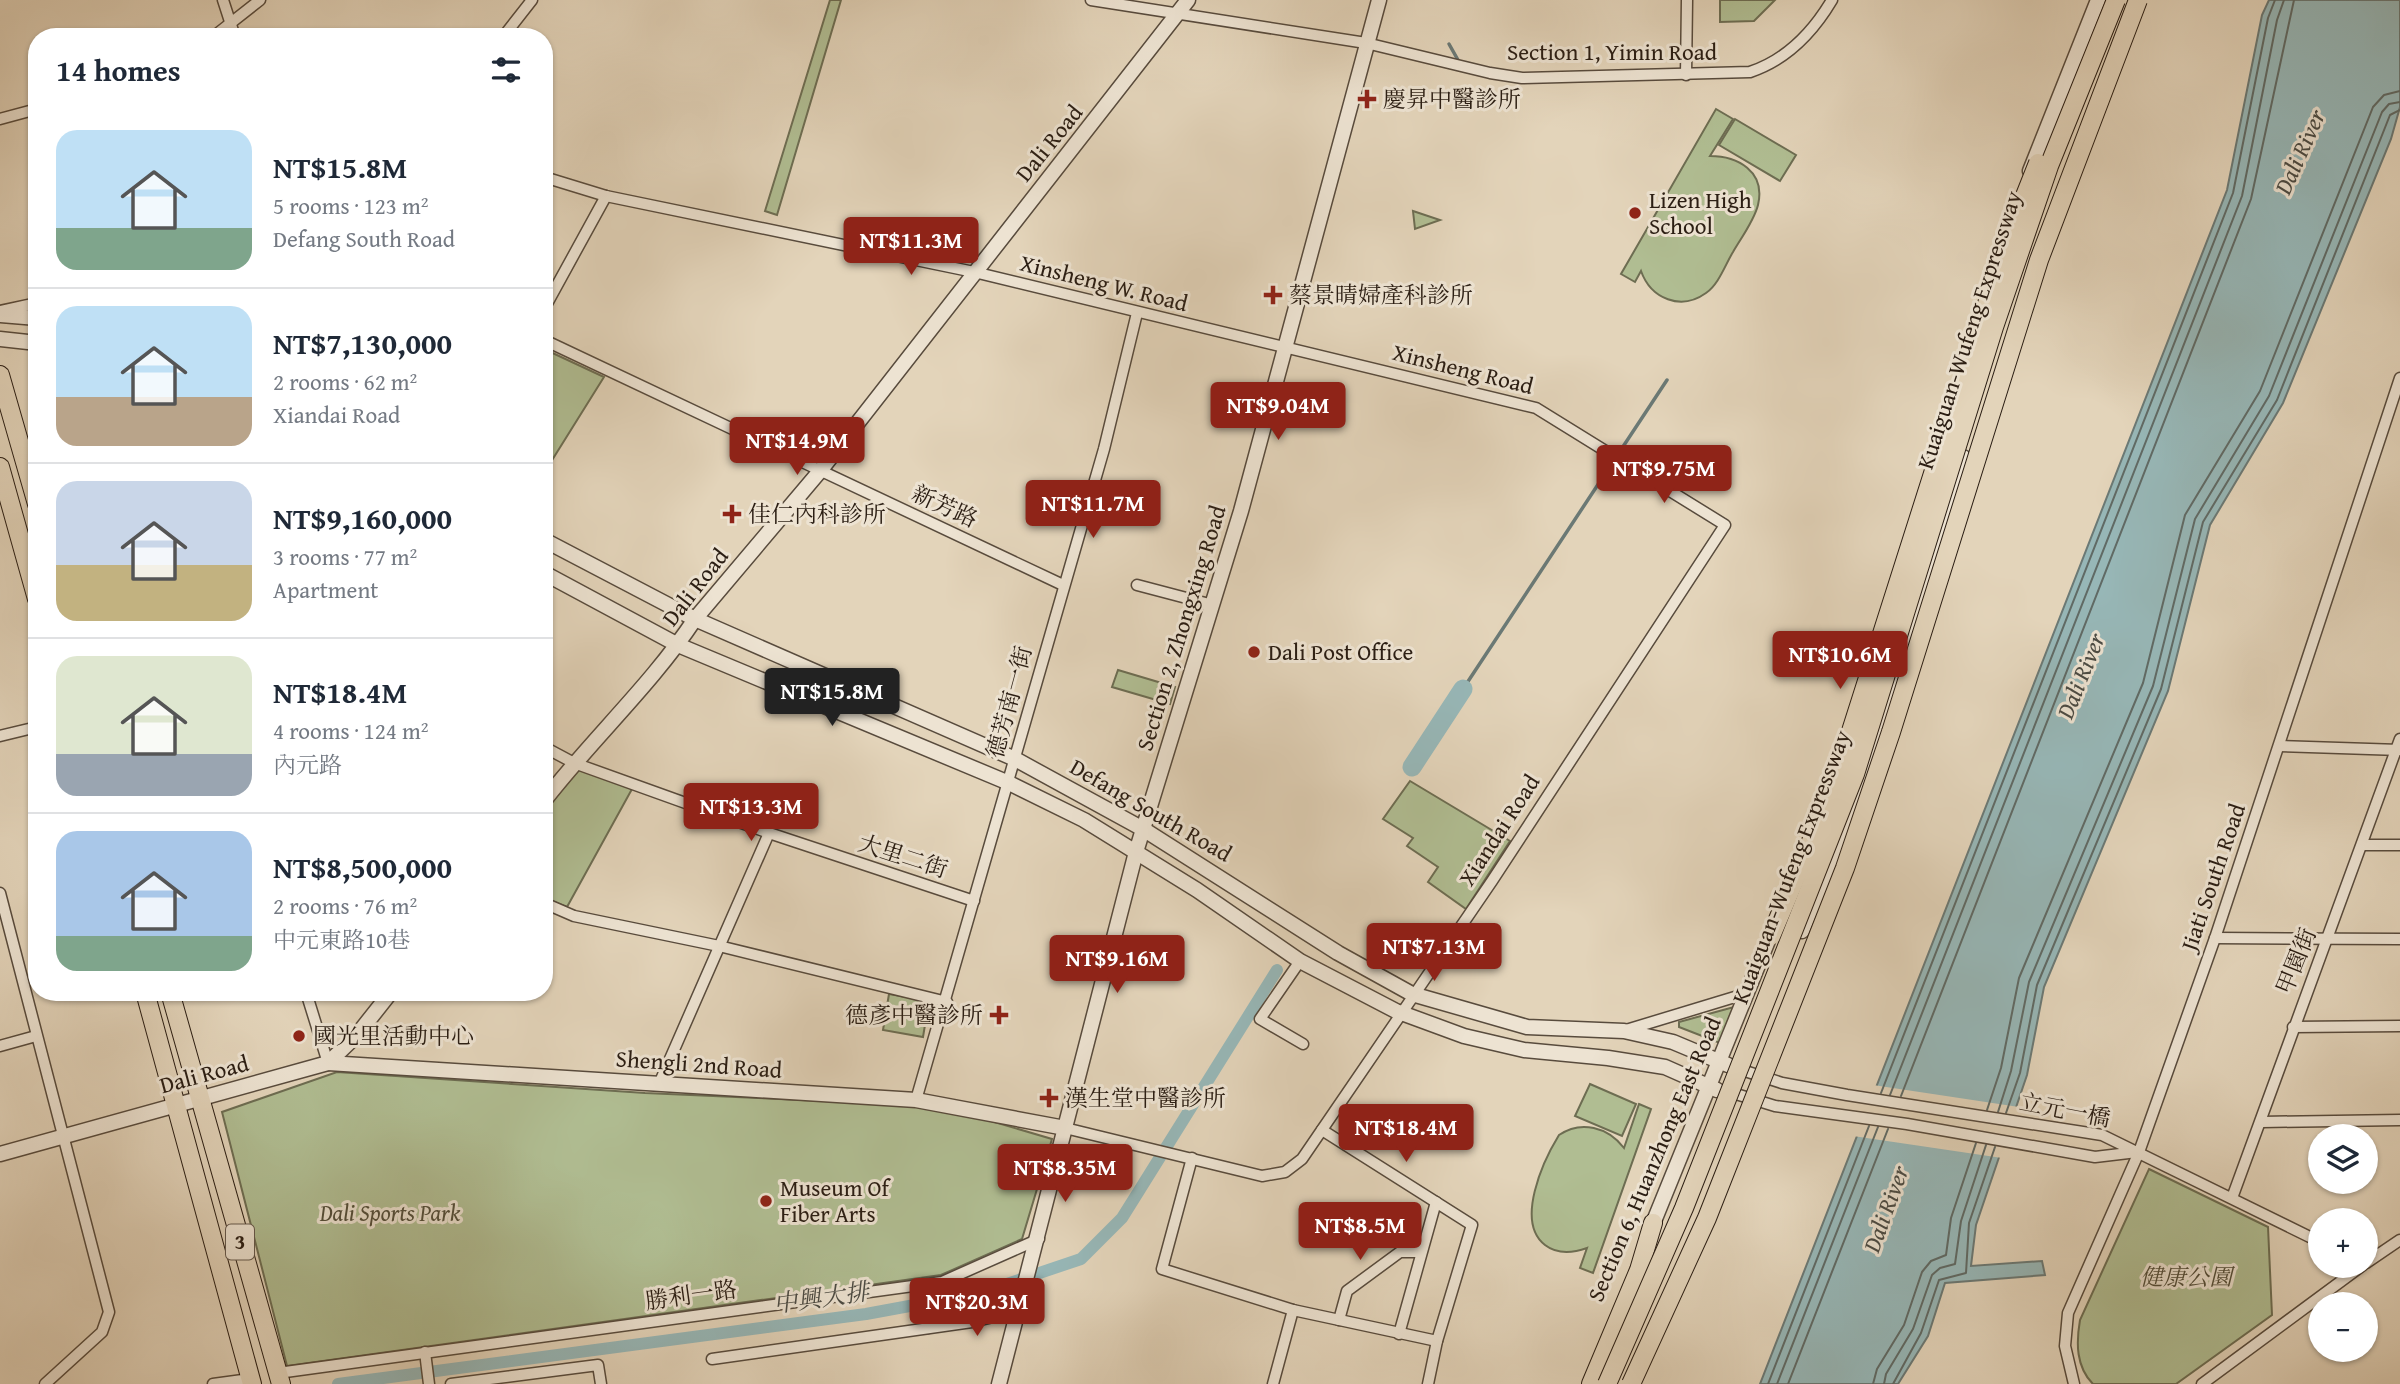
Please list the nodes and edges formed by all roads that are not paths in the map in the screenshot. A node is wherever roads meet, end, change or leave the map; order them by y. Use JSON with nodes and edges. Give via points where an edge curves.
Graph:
{"nodes":[{"id":1,"x":223,"y":0,"type":"edge"},
{"id":2,"x":260,"y":0,"type":"edge"},
{"id":3,"x":532,"y":0,"type":"edge"},
{"id":4,"x":1091,"y":0,"type":"edge"},
{"id":5,"x":1188,"y":0,"type":"edge"},
{"id":6,"x":1379,"y":0,"type":"edge"},
{"id":7,"x":1687,"y":0,"type":"edge"},
{"id":8,"x":1832,"y":0,"type":"edge"},
{"id":9,"x":2098,"y":0,"type":"edge"},
{"id":10,"x":2116,"y":0,"type":"edge"},
{"id":11,"x":2124,"y":0,"type":"edge"},
{"id":12,"x":2138,"y":0,"type":"edge"},
{"id":13,"x":1179,"y":13,"type":"junction"},
{"id":14,"x":230,"y":23,"type":"junction"},
{"id":15,"x":224,"y":28,"type":"edge"},
{"id":16,"x":232,"y":28,"type":"edge"},
{"id":17,"x":510,"y":28,"type":"edge"},
{"id":18,"x":1366,"y":43,"type":"junction"},
{"id":19,"x":2088,"y":72,"type":"junction"},
{"id":20,"x":1686,"y":75,"type":"junction"},
{"id":21,"x":28,"y":111,"type":"edge"},
{"id":22,"x":0,"y":119,"type":"edge"},
{"id":23,"x":553,"y":180,"type":"edge"},
{"id":24,"x":606,"y":196,"type":"junction"},
{"id":25,"x":2010,"y":223,"type":"junction"},
{"id":26,"x":2035,"y":230,"type":"junction"},
{"id":27,"x":974,"y":272,"type":"junction"},
{"id":28,"x":553,"y":293,"type":"edge"},
{"id":29,"x":28,"y":305,"type":"edge"},
{"id":30,"x":0,"y":313,"type":"edge"},
{"id":31,"x":1137,"y":313,"type":"junction"},
{"id":32,"x":28,"y":317,"type":"edge"},
{"id":33,"x":0,"y":339,"type":"edge"},
{"id":34,"x":28,"y":342,"type":"edge"},
{"id":35,"x":553,"y":344,"type":"edge"},
{"id":36,"x":1286,"y":349,"type":"junction"},
{"id":37,"x":0,"y":375,"type":"edge"},
{"id":38,"x":2400,"y":378,"type":"edge"},
{"id":39,"x":2386,"y":422,"type":"junction"},
{"id":40,"x":2400,"y":422,"type":"edge"},
{"id":41,"x":0,"y":467,"type":"edge"},
{"id":42,"x":820,"y":471,"type":"junction"},
{"id":43,"x":28,"y":473,"type":"edge"},
{"id":44,"x":1725,"y":525,"type":"joint"},
{"id":45,"x":553,"y":545,"type":"edge"},
{"id":46,"x":28,"y":567,"type":"edge"},
{"id":47,"x":553,"y":578,"type":"edge"},
{"id":48,"x":1063,"y":584,"type":"junction"},
{"id":49,"x":1137,"y":584,"type":"dead end"},
{"id":50,"x":1213,"y":605,"type":"junction"},
{"id":51,"x":695,"y":619,"type":"junction"},
{"id":52,"x":678,"y":645,"type":"junction"},
{"id":53,"x":28,"y":729,"type":"edge"},
{"id":54,"x":0,"y":736,"type":"edge"},
{"id":55,"x":2279,"y":746,"type":"junction"},
{"id":56,"x":2399,"y":746,"type":"edge"},
{"id":57,"x":553,"y":752,"type":"edge"},
{"id":58,"x":1015,"y":759,"type":"junction"},
{"id":59,"x":573,"y":763,"type":"junction"},
{"id":60,"x":1009,"y":783,"type":"junction"},
{"id":61,"x":553,"y":789,"type":"edge"},
{"id":62,"x":1143,"y":829,"type":"junction"},
{"id":63,"x":769,"y":833,"type":"junction"},
{"id":64,"x":2363,"y":845,"type":"junction"},
{"id":65,"x":2400,"y":845,"type":"edge"},
{"id":66,"x":1136,"y":852,"type":"junction"},
{"id":67,"x":0,"y":893,"type":"edge"},
{"id":68,"x":974,"y":901,"type":"junction"},
{"id":69,"x":553,"y":908,"type":"edge"},
{"id":70,"x":1770,"y":936,"type":"junction"},
{"id":71,"x":2215,"y":938,"type":"junction"},
{"id":72,"x":2327,"y":939,"type":"junction"},
{"id":73,"x":2400,"y":939,"type":"edge"},
{"id":74,"x":719,"y":946,"type":"junction"},
{"id":75,"x":1300,"y":961,"type":"junction"},
{"id":76,"x":1748,"y":993,"type":"junction"},
{"id":77,"x":1412,"y":994,"type":"junction"},
{"id":78,"x":148,"y":1001,"type":"edge"},
{"id":79,"x":172,"y":1001,"type":"edge"},
{"id":80,"x":309,"y":1001,"type":"edge"},
{"id":81,"x":384,"y":1001,"type":"edge"},
{"id":82,"x":947,"y":1002,"type":"junction"},
{"id":83,"x":1401,"y":1013,"type":"junction"},
{"id":84,"x":2400,"y":1026,"type":"edge"},
{"id":85,"x":2292,"y":1027,"type":"junction"},
{"id":86,"x":1624,"y":1031,"type":"junction"},
{"id":87,"x":36,"y":1036,"type":"junction"},
{"id":88,"x":1303,"y":1044,"type":"dead end"},
{"id":89,"x":0,"y":1046,"type":"edge"},
{"id":90,"x":1721,"y":1062,"type":"junction"},
{"id":91,"x":328,"y":1063,"type":"junction"},
{"id":92,"x":1745,"y":1071,"type":"junction"},
{"id":93,"x":659,"y":1084,"type":"junction"},
{"id":94,"x":1710,"y":1088,"type":"junction"},
{"id":95,"x":1736,"y":1094,"type":"junction"},
{"id":96,"x":199,"y":1100,"type":"junction"},
{"id":97,"x":916,"y":1100,"type":"junction"},
{"id":98,"x":177,"y":1105,"type":"junction"},
{"id":99,"x":2400,"y":1121,"type":"edge"},
{"id":100,"x":2262,"y":1122,"type":"junction"},
{"id":101,"x":1065,"y":1128,"type":"junction"},
{"id":102,"x":1322,"y":1130,"type":"junction"},
{"id":103,"x":62,"y":1137,"type":"junction"},
{"id":104,"x":2119,"y":1149,"type":"junction"},
{"id":105,"x":2139,"y":1152,"type":"junction"},
{"id":106,"x":0,"y":1154,"type":"edge"},
{"id":107,"x":1192,"y":1158,"type":"junction"},
{"id":108,"x":2232,"y":1198,"type":"junction"},
{"id":109,"x":1436,"y":1202,"type":"junction"},
{"id":110,"x":1653,"y":1223,"type":"junction"},
{"id":111,"x":2308,"y":1236,"type":"edge"},
{"id":112,"x":1039,"y":1239,"type":"junction"},
{"id":113,"x":2400,"y":1240,"type":"edge"},
{"id":114,"x":1421,"y":1252,"type":"junction"},
{"id":115,"x":2378,"y":1255,"type":"edge"},
{"id":116,"x":2346,"y":1278,"type":"edge"},
{"id":117,"x":923,"y":1284,"type":"junction"},
{"id":118,"x":1020,"y":1307,"type":"junction"},
{"id":119,"x":1293,"y":1310,"type":"junction"},
{"id":120,"x":1339,"y":1320,"type":"junction"},
{"id":121,"x":929,"y":1328,"type":"junction"},
{"id":122,"x":1399,"y":1334,"type":"junction"},
{"id":123,"x":1437,"y":1341,"type":"junction"},
{"id":124,"x":425,"y":1352,"type":"junction"},
{"id":125,"x":712,"y":1359,"type":"dead end"},
{"id":126,"x":280,"y":1379,"type":"edge"},
{"id":127,"x":251,"y":1382,"type":"edge"},
{"id":128,"x":45,"y":1384,"type":"edge"},
{"id":129,"x":213,"y":1384,"type":"edge"},
{"id":130,"x":429,"y":1384,"type":"edge"},
{"id":131,"x":451,"y":1384,"type":"edge"},
{"id":132,"x":601,"y":1384,"type":"edge"},
{"id":133,"x":999,"y":1384,"type":"edge"},
{"id":134,"x":1273,"y":1384,"type":"edge"},
{"id":135,"x":1428,"y":1384,"type":"edge"},
{"id":136,"x":1583,"y":1384,"type":"edge"},
{"id":137,"x":1591,"y":1384,"type":"edge"},
{"id":138,"x":1609,"y":1384,"type":"edge"},
{"id":139,"x":1631,"y":1384,"type":"edge"},
{"id":140,"x":2074,"y":1384,"type":"edge"},
{"id":141,"x":2203,"y":1384,"type":"edge"}],
"edges":[{"from":1,"to":14,"type":"street"},
{"from":2,"to":14,"type":"street"},
{"from":3,"to":17,"type":"street"},
{"from":4,"to":13,"type":"street","name":"Section 1, Yimin Road"},
{"from":5,"to":13,"type":"street","name":"Dali Road"},
{"from":6,"to":18,"type":"street","name":"Section 2, Zhongxing Road"},
{"from":7,"to":20,"type":"street"},
{"from":8,"to":20,"type":"street","name":"Section 1, Yimin Road","via":[[1805,38],[1770,65],[1750,72]]},
{"from":9,"to":25,"type":"street","name":"Section 6, Huanzhong East Road"},
{"from":10,"to":19,"type":"main road","name":"Kuaiguan-Wufeng Expressway","bridge":true},
{"from":11,"to":26,"type":"street"},
{"from":12,"to":139,"type":"main road","name":"Kuaiguan-Wufeng Expressway","bridge":true,"via":[[2039,260],[1845,868],[1707,1218]]},
{"from":13,"to":18,"type":"street","name":"Section 1, Yimin Road"},
{"from":13,"to":27,"type":"street","name":"Dali Road"},
{"from":14,"to":15,"type":"street"},
{"from":14,"to":16,"type":"street"},
{"from":18,"to":20,"type":"street","name":"Section 1, Yimin Road","via":[[1522,78]]},
{"from":18,"to":36,"type":"street","name":"Section 2, Zhongxing Road"},
{"from":19,"to":70,"type":"main road","bridge":true,"via":[[2053,123],[2007,241],[1830,794]]},
{"from":19,"to":138,"type":"main road","name":"Kuaiguan-Wufeng Expressway","bridge":true,"via":[[2049,166],[1994,327],[1855,774],[1684,1208]]},
{"from":21,"to":22,"type":"street"},
{"from":23,"to":24,"type":"street","name":"Xinsheng W. Road"},
{"from":24,"to":27,"type":"street","name":"Xinsheng W. Road"},
{"from":24,"to":28,"type":"street"},
{"from":25,"to":26,"type":"street"},
{"from":25,"to":70,"type":"street","name":"Section 6, Huanzhong East Road","via":[[1824,795]]},
{"from":26,"to":92,"type":"street","via":[[1851,812]]},
{"from":27,"to":31,"type":"street","name":"Xinsheng W. Road"},
{"from":27,"to":42,"type":"street","name":"Dali Road"},
{"from":29,"to":30,"type":"street"},
{"from":30,"to":32,"type":"street"},
{"from":31,"to":36,"type":"street","name":"Xinsheng W. Road"},
{"from":31,"to":48,"type":"street","name":"德芳南一街","via":[[1104,449]]},
{"from":33,"to":34,"type":"street"},
{"from":35,"to":42,"type":"street","name":"新芳路"},
{"from":36,"to":44,"type":"street","name":"Xinsheng Road","via":[[1535,408]]},
{"from":36,"to":50,"type":"street","name":"Section 2, Zhongxing Road"},
{"from":37,"to":43,"type":"main road"},
{"from":38,"to":39,"type":"street","name":"Jiati South Road"},
{"from":39,"to":40,"type":"street"},
{"from":39,"to":55,"type":"street","name":"Jiati South Road"},
{"from":41,"to":46,"type":"main road"},
{"from":42,"to":48,"type":"street","name":"新芳路"},
{"from":42,"to":51,"type":"street","name":"Dali Road"},
{"from":44,"to":77,"type":"street","name":"Xiandai Road","via":[[1492,881]]},
{"from":45,"to":51,"type":"street","name":"Defang South Road"},
{"from":47,"to":52,"type":"street","name":"Defang South Road"},
{"from":48,"to":58,"type":"street","name":"德芳南一街"},
{"from":49,"to":50,"type":"street"},
{"from":50,"to":62,"type":"street","name":"Section 2, Zhongxing Road"},
{"from":51,"to":52,"type":"street","name":"Dali Road"},
{"from":51,"to":58,"type":"street","name":"Defang South Road"},
{"from":52,"to":59,"type":"street","name":"Dali Road"},
{"from":52,"to":60,"type":"street","name":"Defang South Road"},
{"from":53,"to":54,"type":"street"},
{"from":55,"to":56,"type":"street"},
{"from":55,"to":71,"type":"street","name":"Jiati South Road"},
{"from":56,"to":64,"type":"street","name":"甲園街"},
{"from":57,"to":59,"type":"street","name":"大里二街"},
{"from":58,"to":60,"type":"street","name":"德芳南一街"},
{"from":58,"to":62,"type":"street","name":"Defang South Road"},
{"from":59,"to":61,"type":"street","name":"Dali Road"},
{"from":59,"to":63,"type":"street","name":"大里二街"},
{"from":60,"to":66,"type":"street","name":"Defang South Road"},
{"from":60,"to":68,"type":"street","name":"德芳南一街"},
{"from":62,"to":66,"type":"street","name":"Section 2, Zhongxing Road"},
{"from":62,"to":77,"type":"street","name":"Defang South Road","via":[[1338,953]]},
{"from":63,"to":68,"type":"street","name":"大里二街"},
{"from":63,"to":74,"type":"street"},
{"from":64,"to":65,"type":"street"},
{"from":64,"to":72,"type":"street","name":"甲園街"},
{"from":66,"to":75,"type":"street","name":"Defang South Road"},
{"from":66,"to":101,"type":"street","name":"Section 2, Zhongxing Road"},
{"from":67,"to":87,"type":"street"},
{"from":68,"to":82,"type":"street","name":"德芳南一街"},
{"from":69,"to":74,"type":"street"},
{"from":70,"to":76,"type":"street","name":"Section 6, Huanzhong East Road"},
{"from":71,"to":72,"type":"street"},
{"from":71,"to":105,"type":"street","name":"Jiati South Road"},
{"from":72,"to":73,"type":"street"},
{"from":72,"to":85,"type":"street","name":"甲園街"},
{"from":74,"to":82,"type":"street"},
{"from":74,"to":93,"type":"street"},
{"from":75,"to":83,"type":"street","name":"Defang South Road"},
{"from":75,"to":88,"type":"street","via":[[1260,1019]]},
{"from":76,"to":86,"type":"street"},
{"from":76,"to":90,"type":"street","name":"Section 6, Huanzhong East Road"},
{"from":77,"to":83,"type":"street","name":"Xiandai Road"},
{"from":77,"to":86,"type":"street","name":"Defang South Road","via":[[1527,1027]]},
{"from":78,"to":98,"type":"main road","number":"3"},
{"from":79,"to":96,"type":"main road","number":"3"},
{"from":80,"to":91,"type":"street"},
{"from":81,"to":91,"type":"street","name":"Dali Road"},
{"from":82,"to":97,"type":"street","name":"德芳南一街"},
{"from":83,"to":94,"type":"street","name":"Defang South Road","via":[[1464,1036],[1524,1050],[1665,1068]]},
{"from":83,"to":102,"type":"street","name":"Xiandai Road"},
{"from":84,"to":85,"type":"street"},
{"from":85,"to":100,"type":"street","name":"甲園街"},
{"from":86,"to":90,"type":"street","name":"Defang South Road","via":[[1672,1042]]},
{"from":87,"to":89,"type":"street"},
{"from":87,"to":103,"type":"street"},
{"from":90,"to":92,"type":"street","name":"Defang South Road"},
{"from":90,"to":94,"type":"street","name":"Section 6, Huanzhong East Road"},
{"from":91,"to":93,"type":"street","name":"Shengli 2nd Road"},
{"from":91,"to":96,"type":"street","name":"Dali Road"},
{"from":92,"to":95,"type":"street"},
{"from":92,"to":104,"type":"street","name":"立元一橋","via":[[1782,1083],[2091,1133]]},
{"from":93,"to":97,"type":"street","name":"Shengli 2nd Road"},
{"from":94,"to":95,"type":"street","name":"Defang South Road"},
{"from":94,"to":110,"type":"street","name":"Section 6, Huanzhong East Road"},
{"from":95,"to":104,"type":"street","name":"立元一橋","via":[[1775,1106],[2082,1155]]},
{"from":95,"to":138,"type":"street"},
{"from":96,"to":98,"type":"street","name":"Dali Road"},
{"from":96,"to":126,"type":"main road","number":"3"},
{"from":97,"to":101,"type":"street","name":"Shengli 2nd Road"},
{"from":98,"to":103,"type":"street","name":"Dali Road"},
{"from":98,"to":127,"type":"main road","number":"3"},
{"from":99,"to":100,"type":"street"},
{"from":100,"to":108,"type":"street","name":"甲園街"},
{"from":101,"to":107,"type":"street","name":"Xiandai Road"},
{"from":101,"to":112,"type":"street","name":"Section 2, Zhongxing Road"},
{"from":102,"to":107,"type":"street","name":"Xiandai Road","via":[[1303,1159],[1272,1175]]},
{"from":102,"to":109,"type":"street"},
{"from":103,"to":106,"type":"street","name":"Dali Road"},
{"from":103,"to":128,"type":"street","via":[[109,1312],[102,1332]]},
{"from":104,"to":105,"type":"street","name":"立元一橋"},
{"from":105,"to":108,"type":"street"},
{"from":105,"to":140,"type":"street","name":"Jiati South Road","via":[[2067,1317],[2065,1346]]},
{"from":107,"to":119,"type":"street","via":[[1162,1269]]},
{"from":108,"to":111,"type":"street"},
{"from":109,"to":114,"type":"street"},
{"from":109,"to":123,"type":"street","via":[[1472,1225]]},
{"from":110,"to":136,"type":"street","name":"Section 6, Huanzhong East Road"},
{"from":110,"to":137,"type":"main road","via":[[1639,1270]]},
{"from":112,"to":117,"type":"street","name":"勝利一路","via":[[942,1282]]},
{"from":112,"to":118,"type":"street","name":"Section 2, Zhongxing Road"},
{"from":113,"to":115,"type":"street"},
{"from":114,"to":120,"type":"street","via":[[1400,1252],[1347,1291]]},
{"from":114,"to":122,"type":"street"},
{"from":116,"to":141,"type":"street"},
{"from":117,"to":121,"type":"street"},
{"from":117,"to":124,"type":"street","name":"勝利一路"},
{"from":118,"to":121,"type":"street","via":[[972,1322]]},
{"from":118,"to":133,"type":"street"},
{"from":119,"to":120,"type":"street"},
{"from":119,"to":134,"type":"street"},
{"from":120,"to":122,"type":"street"},
{"from":121,"to":125,"type":"street"},
{"from":122,"to":123,"type":"street"},
{"from":123,"to":135,"type":"street"},
{"from":124,"to":126,"type":"street","name":"勝利一路"},
{"from":124,"to":130,"type":"street"},
{"from":127,"to":129,"type":"street"},
{"from":131,"to":132,"type":"street","via":[[598,1365]]}]}
